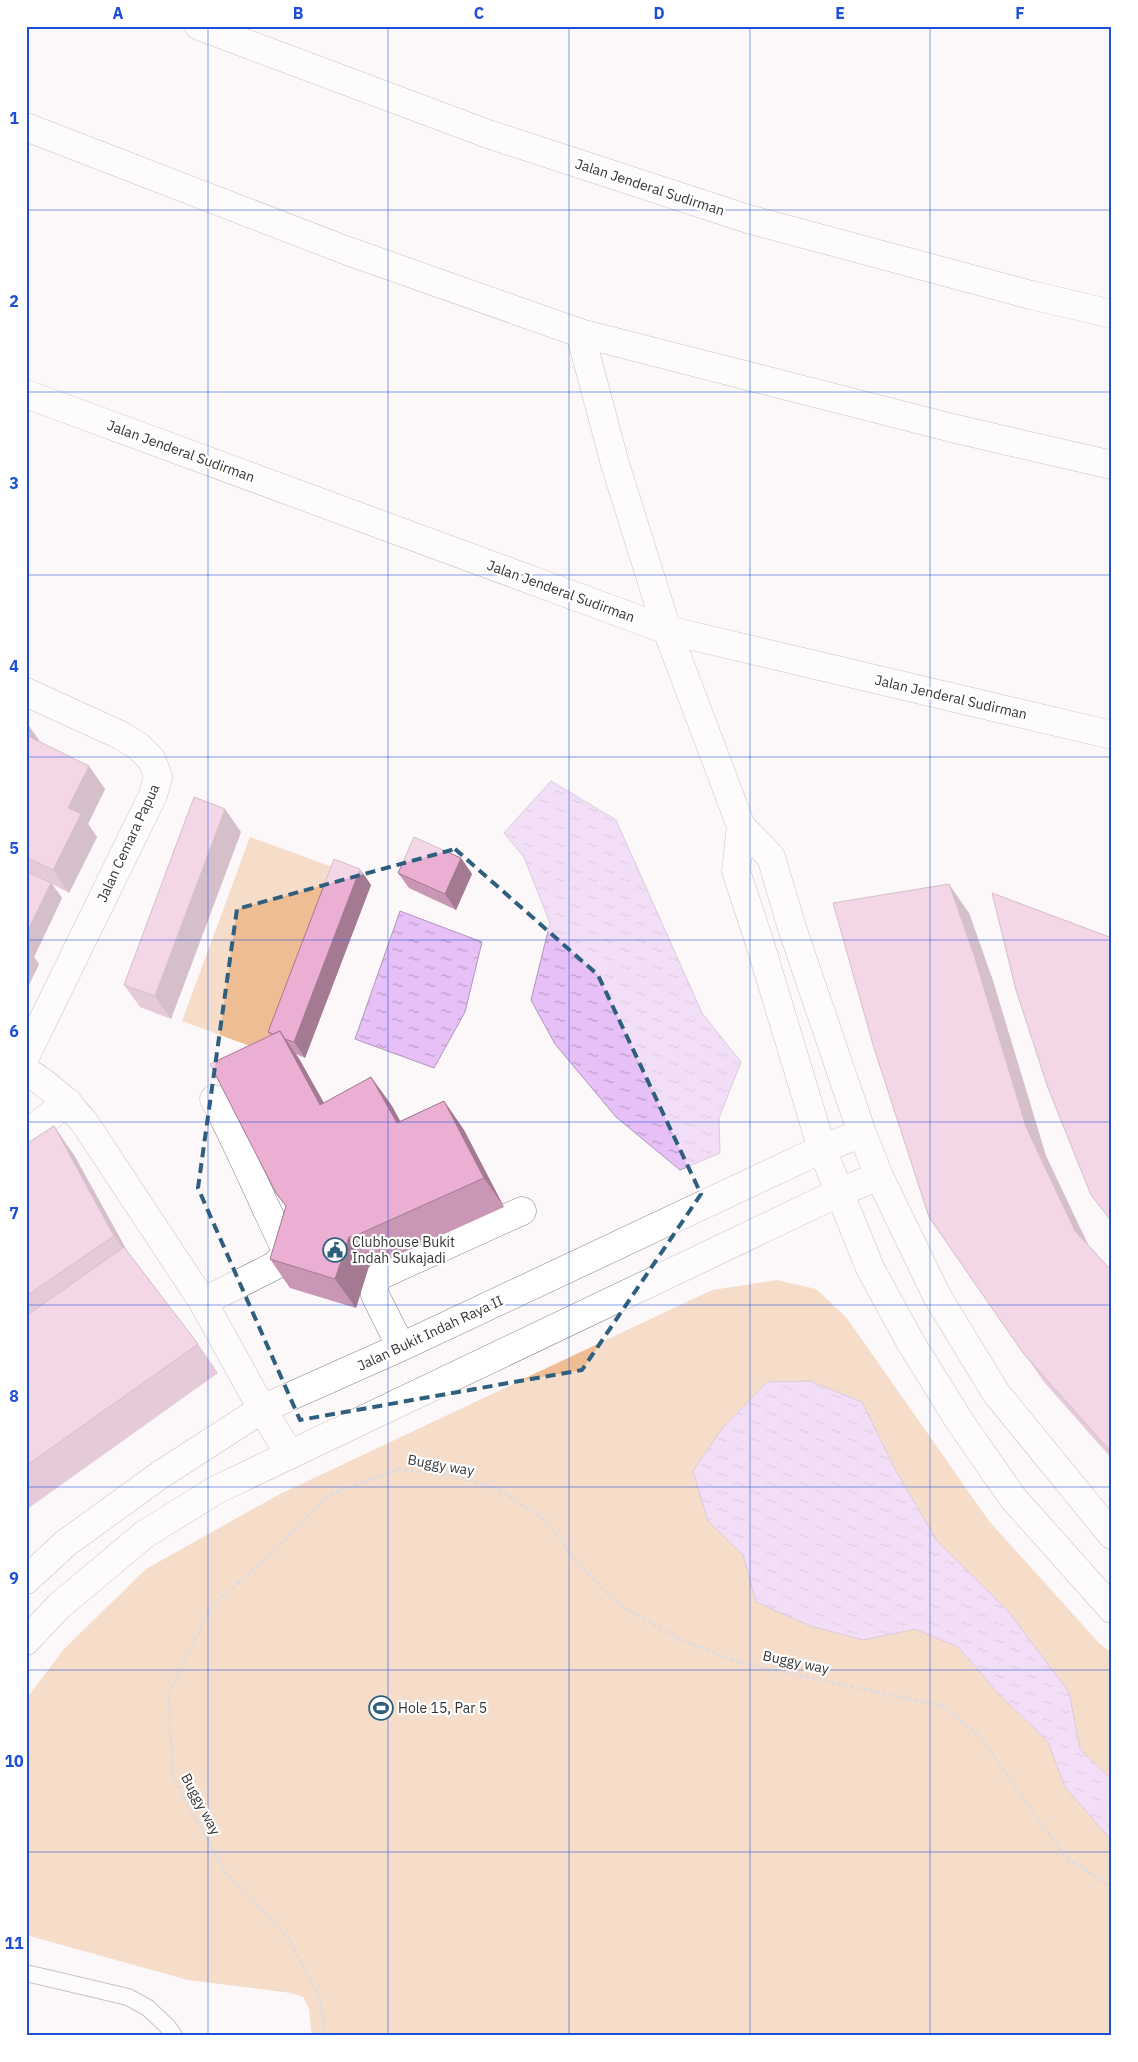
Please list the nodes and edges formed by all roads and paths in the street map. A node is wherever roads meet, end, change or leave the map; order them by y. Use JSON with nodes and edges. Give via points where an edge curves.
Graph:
{"nodes":[{"id":1,"x":199,"y":26,"type":"edge"},
{"id":2,"x":26,"y":127,"type":"edge"},
{"id":3,"x":1112,"y":314,"type":"edge"},
{"id":4,"x":580,"y":333,"type":"junction"},
{"id":5,"x":26,"y":394,"type":"edge"},
{"id":6,"x":1112,"y":466,"type":"edge"},
{"id":7,"x":667,"y":630,"type":"junction"},
{"id":8,"x":26,"y":692,"type":"edge"},
{"id":9,"x":1112,"y":735,"type":"edge"},
{"id":10,"x":741,"y":826,"type":"junction"},
{"id":11,"x":26,"y":1055,"type":"edge"},
{"id":12,"x":26,"y":1071,"type":"edge"},
{"id":13,"x":214,"y":1099,"type":"edge"},
{"id":14,"x":68,"y":1102,"type":"junction"},
{"id":15,"x":862,"y":1133,"type":"junction"},
{"id":16,"x":26,"y":1134,"type":"edge"},
{"id":17,"x":822,"y":1149,"type":"junction"},
{"id":18,"x":879,"y":1176,"type":"junction"},
{"id":19,"x":838,"y":1192,"type":"junction"},
{"id":20,"x":522,"y":1211,"type":"dead end"},
{"id":21,"x":203,"y":1302,"type":"junction"},
{"id":22,"x":401,"y":1347,"type":"junction"},
{"id":23,"x":262,"y":1409,"type":"junction"},
{"id":24,"x":290,"y":1455,"type":"junction"},
{"id":25,"x":1112,"y":1535,"type":"edge"},
{"id":26,"x":26,"y":1580,"type":"edge"},
{"id":27,"x":1112,"y":1609,"type":"edge"},
{"id":28,"x":26,"y":1641,"type":"edge"},
{"id":29,"x":1112,"y":1887,"type":"edge"},
{"id":30,"x":26,"y":1973,"type":"edge"},
{"id":31,"x":174,"y":2036,"type":"edge"},
{"id":32,"x":326,"y":2036,"type":"edge"}],
"edges":[{"from":1,"to":3,"type":"main road","name":"Jalan Jenderal Sudirman","via":[[488,134],[748,219]]},
{"from":2,"to":4,"type":"main road","via":[[345,250]]},
{"from":4,"to":6,"type":"main road"},
{"from":4,"to":7,"type":"main road","via":[[618,474]]},
{"from":5,"to":7,"type":"main road","name":"Jalan Jenderal Sudirman"},
{"from":7,"to":9,"type":"main road","name":"Jalan Jenderal Sudirman"},
{"from":7,"to":10,"type":"main road"},
{"from":8,"to":11,"type":"main road","name":"Jalan Cemara Papua","via":[[138,746],[152,760],[158,777],[153,795]]},
{"from":10,"to":15,"type":"main road","via":[[771,856],[792,928]]},
{"from":10,"to":17,"type":"main road","via":[[736,871]]},
{"from":12,"to":14,"type":"main road"},
{"from":13,"to":21,"type":"main road","via":[[235,1138],[289,1263]]},
{"from":14,"to":16,"type":"main road"},
{"from":14,"to":21,"type":"main road"},
{"from":15,"to":17,"type":"main road","name":"Jalan Bukit Indah Raya II"},
{"from":15,"to":18,"type":"main road"},
{"from":17,"to":19,"type":"main road"},
{"from":17,"to":22,"type":"main road","name":"Jalan Bukit Indah Raya II"},
{"from":18,"to":19,"type":"main road"},
{"from":18,"to":25,"type":"main road","via":[[937,1296],[996,1393]]},
{"from":19,"to":24,"type":"main road"},
{"from":19,"to":27,"type":"main road","via":[[870,1268],[960,1422],[1013,1498]]},
{"from":20,"to":22,"type":"main road","via":[[382,1275],[368,1287]]},
{"from":21,"to":23,"type":"main road"},
{"from":22,"to":23,"type":"main road","name":"Jalan Bukit Indah Raya II"},
{"from":23,"to":24,"type":"main road"},
{"from":23,"to":26,"type":"main road","name":"Jalan Bukit Indah Raya II","via":[[160,1475],[66,1543]]},
{"from":24,"to":28,"type":"main road","via":[[216,1490],[145,1534],[59,1606]]},
{"from":29,"to":32,"type":"path","name":"Buggy way","via":[[1066,1856],[979,1736],[943,1706],[741,1663],[679,1639],[618,1604],[579,1565],[548,1521],[496,1488],[456,1476],[398,1469],[329,1495],[274,1551],[211,1607],[169,1693],[172,1775],[225,1872],[286,1936],[320,1998]]},
{"from":30,"to":31,"type":"lane","via":[[128,1997],[148,2008]]}]}
